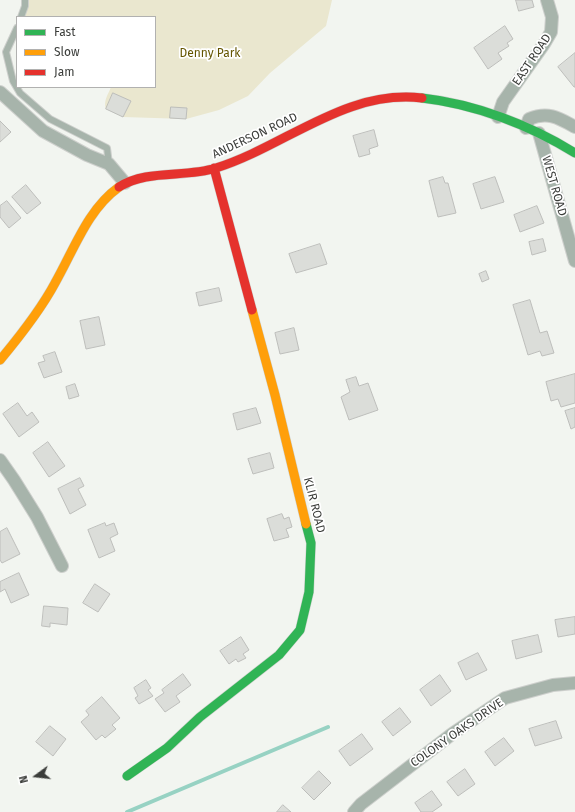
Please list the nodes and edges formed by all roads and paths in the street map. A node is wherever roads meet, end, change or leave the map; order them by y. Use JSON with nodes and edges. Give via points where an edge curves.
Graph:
{"nodes":[{"id":1,"x":25,"y":0,"type":"edge"},
{"id":2,"x":547,"y":0,"type":"edge"},
{"id":3,"x":21,"y":16,"type":"edge"},
{"id":4,"x":16,"y":30,"type":"edge"},
{"id":5,"x":16,"y":86,"type":"edge"},
{"id":6,"x":17,"y":88,"type":"edge"},
{"id":7,"x":0,"y":92,"type":"edge"},
{"id":8,"x":498,"y":117,"type":"junction"},
{"id":9,"x":575,"y":127,"type":"edge"},
{"id":10,"x":526,"y":128,"type":"junction"},
{"id":11,"x":539,"y":133,"type":"junction"},
{"id":12,"x":575,"y":153,"type":"edge"},
{"id":13,"x":109,"y":164,"type":"junction"},
{"id":14,"x":214,"y":168,"type":"junction"},
{"id":15,"x":125,"y":183,"type":"junction"},
{"id":16,"x":575,"y":261,"type":"edge"},
{"id":17,"x":0,"y":360,"type":"edge"},
{"id":18,"x":0,"y":460,"type":"edge"},
{"id":19,"x":62,"y":566,"type":"dead end"},
{"id":20,"x":575,"y":683,"type":"edge"},
{"id":21,"x":127,"y":776,"type":"dead end"},
{"id":22,"x":354,"y":812,"type":"edge"}],
"edges":[{"from":1,"to":3,"type":"lane"},
{"from":2,"to":8,"type":"street","name":"EAST ROAD","via":[[552,17],[551,32],[504,102]]},
{"from":4,"to":5,"type":"lane","via":[[6,52]]},
{"from":6,"to":13,"type":"lane","via":[[50,119],[107,148]]},
{"from":7,"to":13,"type":"street","via":[[43,131]]},
{"from":8,"to":10,"type":"street","name":"ANDERSON ROAD"},
{"from":8,"to":14,"type":"street","name":"ANDERSON ROAD","via":[[437,100],[397,96],[379,98],[334,113],[243,157]]},
{"from":9,"to":10,"type":"street","via":[[550,115],[537,115],[529,118]]},
{"from":10,"to":11,"type":"street","name":"ANDERSON ROAD"},
{"from":11,"to":12,"type":"street","name":"ANDERSON ROAD","via":[[560,142]]},
{"from":11,"to":16,"type":"street","name":"WEST ROAD"},
{"from":13,"to":15,"type":"street"},
{"from":14,"to":15,"type":"street","name":"ANDERSON ROAD","via":[[141,178]]},
{"from":14,"to":21,"type":"street","name":"KLIR ROAD","via":[[275,395],[311,544],[309,592],[300,630],[279,655],[200,717],[167,748]]},
{"from":15,"to":17,"type":"street","name":"ANDERSON ROAD","via":[[101,203],[56,283]]},
{"from":18,"to":19,"type":"street","via":[[37,517]]},
{"from":20,"to":22,"type":"street","name":"COLONY OAKS DRIVE","via":[[553,685],[505,698],[452,734]]}]}
